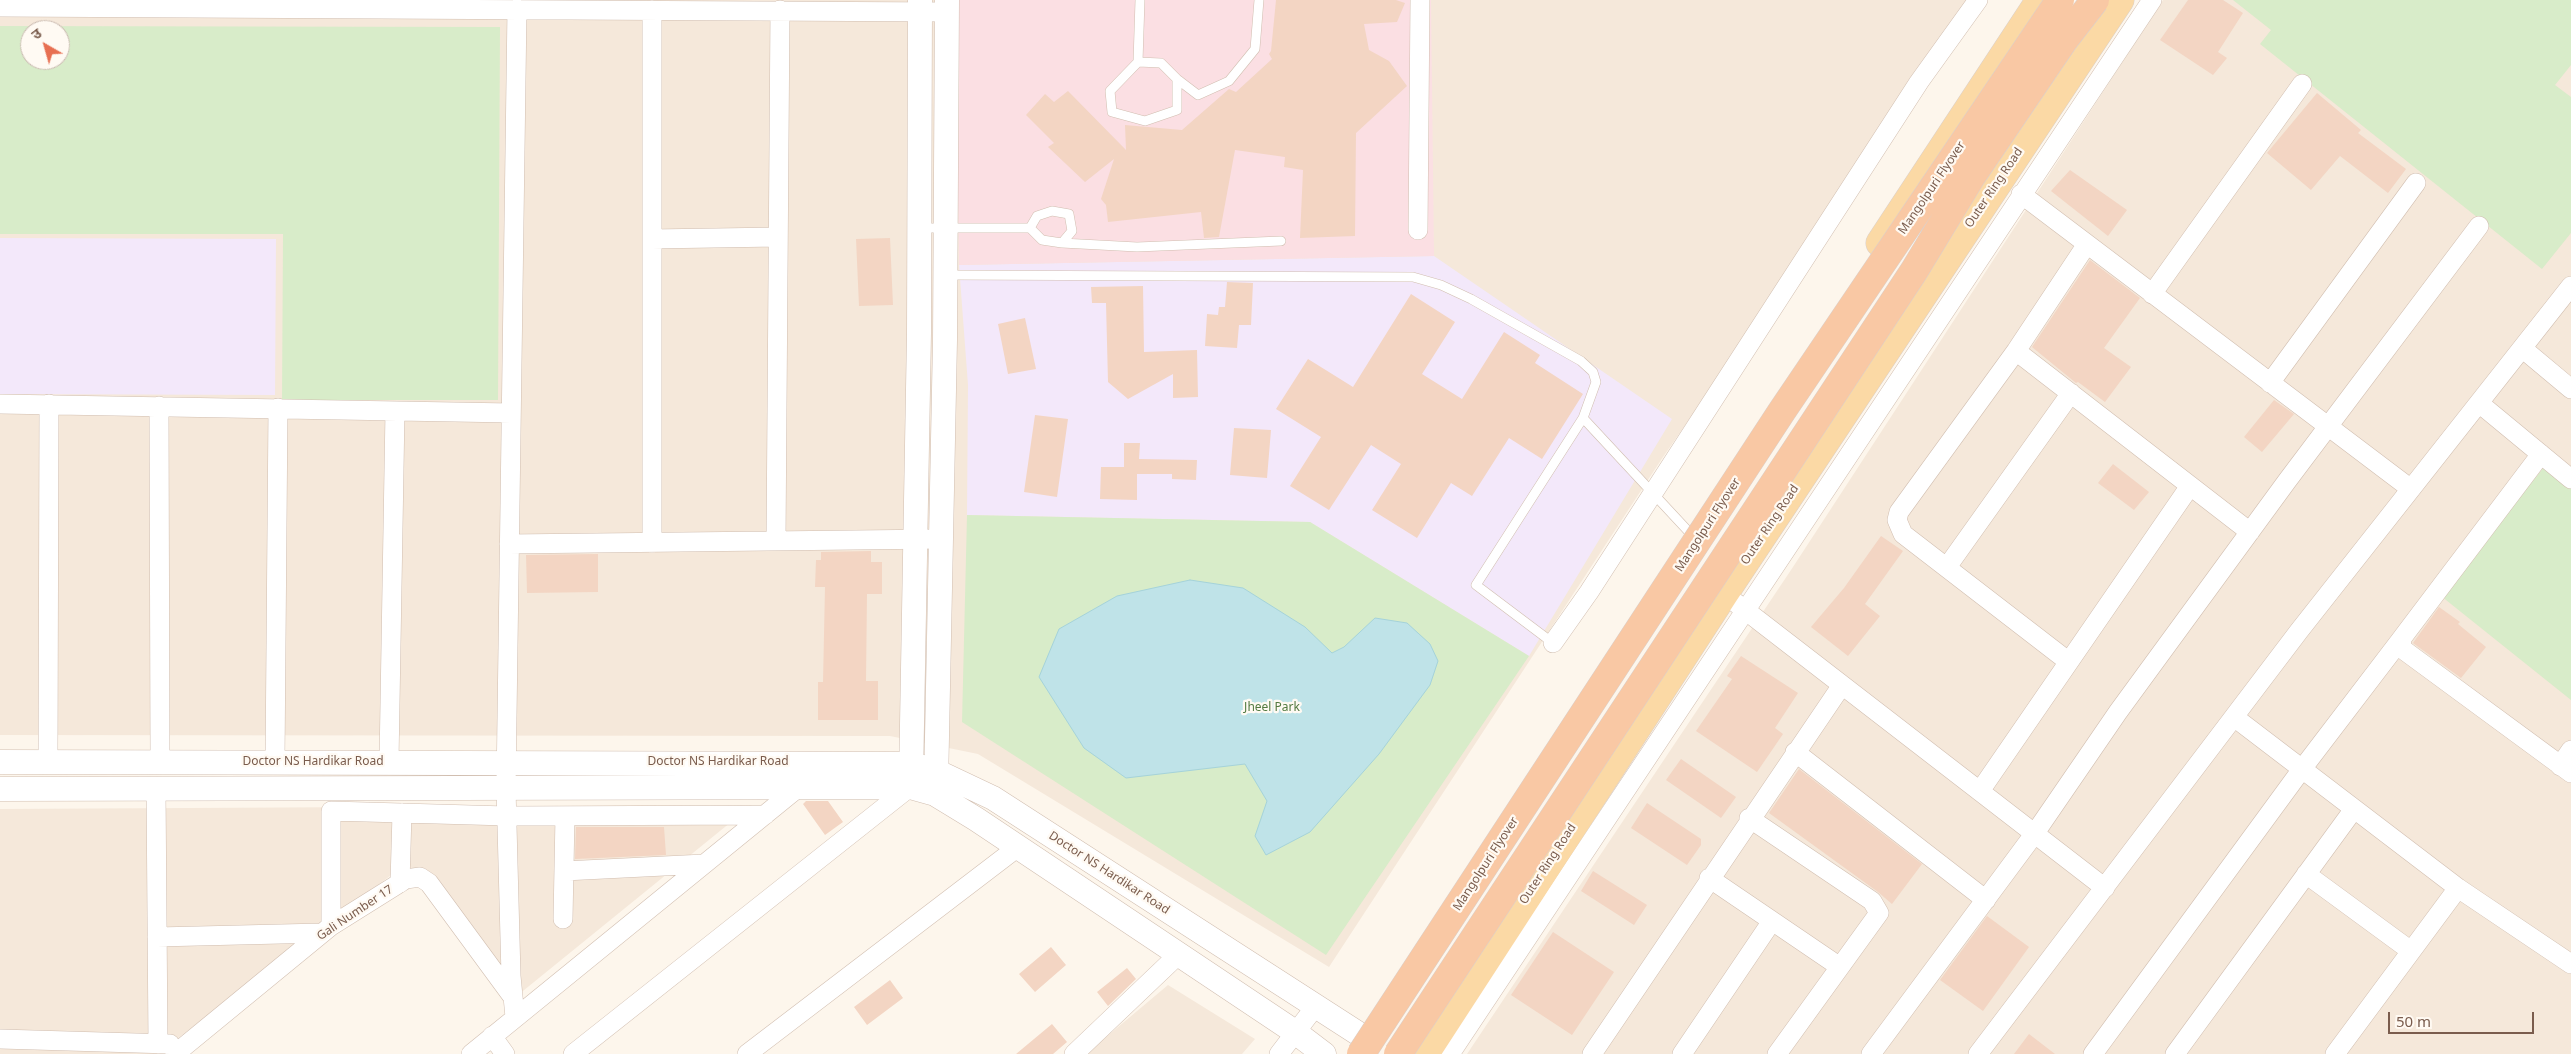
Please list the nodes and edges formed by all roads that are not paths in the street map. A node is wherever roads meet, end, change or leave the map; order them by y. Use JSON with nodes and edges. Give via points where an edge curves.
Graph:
{"nodes":[{"id":1,"x":1140,"y":0,"type":"edge"},
{"id":2,"x":1259,"y":0,"type":"edge"},
{"id":3,"x":1420,"y":0,"type":"edge"},
{"id":4,"x":1978,"y":0,"type":"edge"},
{"id":5,"x":2040,"y":0,"type":"edge"},
{"id":6,"x":2060,"y":0,"type":"edge"},
{"id":7,"x":2095,"y":0,"type":"edge"},
{"id":8,"x":2120,"y":0,"type":"edge"},
{"id":9,"x":2152,"y":0,"type":"edge"},
{"id":10,"x":131,"y":4,"type":"edge"},
{"id":11,"x":334,"y":4,"type":"edge"},
{"id":12,"x":481,"y":4,"type":"edge"},
{"id":13,"x":920,"y":6,"type":"edge"},
{"id":14,"x":946,"y":6,"type":"edge"},
{"id":15,"x":0,"y":7,"type":"edge"},
{"id":16,"x":517,"y":9,"type":"junction"},
{"id":17,"x":652,"y":10,"type":"junction"},
{"id":18,"x":780,"y":10,"type":"junction"},
{"id":19,"x":1138,"y":62,"type":"junction"},
{"id":20,"x":1177,"y":79,"type":"junction"},
{"id":21,"x":2302,"y":84,"type":"dead end"},
{"id":22,"x":2416,"y":183,"type":"dead end"},
{"id":23,"x":2021,"y":194,"type":"junction"},
{"id":24,"x":2479,"y":226,"type":"dead end"},
{"id":25,"x":919,"y":228,"type":"junction"},
{"id":26,"x":945,"y":228,"type":"junction"},
{"id":27,"x":1030,"y":228,"type":"junction"},
{"id":28,"x":1418,"y":230,"type":"dead end"},
{"id":29,"x":778,"y":237,"type":"junction"},
{"id":30,"x":652,"y":239,"type":"junction"},
{"id":31,"x":1281,"y":241,"type":"dead end"},
{"id":32,"x":1062,"y":243,"type":"junction"},
{"id":33,"x":2087,"y":244,"type":"junction"},
{"id":34,"x":944,"y":274,"type":"junction"},
{"id":35,"x":2571,"y":286,"type":"edge"},
{"id":36,"x":2152,"y":294,"type":"junction"},
{"id":37,"x":2522,"y":348,"type":"junction"},
{"id":38,"x":2016,"y":351,"type":"junction"},
{"id":39,"x":2270,"y":383,"type":"junction"},
{"id":40,"x":2571,"y":389,"type":"edge"},
{"id":41,"x":2071,"y":393,"type":"junction"},
{"id":42,"x":2479,"y":403,"type":"junction"},
{"id":43,"x":0,"y":404,"type":"edge"},
{"id":44,"x":48,"y":404,"type":"junction"},
{"id":45,"x":159,"y":406,"type":"junction"},
{"id":46,"x":278,"y":408,"type":"junction"},
{"id":47,"x":395,"y":411,"type":"junction"},
{"id":48,"x":511,"y":413,"type":"junction"},
{"id":49,"x":1583,"y":418,"type":"junction"},
{"id":50,"x":2329,"y":427,"type":"junction"},
{"id":51,"x":2541,"y":454,"type":"junction"},
{"id":52,"x":2571,"y":479,"type":"edge"},
{"id":53,"x":2190,"y":486,"type":"junction"},
{"id":54,"x":2411,"y":489,"type":"junction"},
{"id":55,"x":1652,"y":494,"type":"junction"},
{"id":56,"x":1689,"y":532,"type":"junction"},
{"id":57,"x":2250,"y":532,"type":"junction"},
{"id":58,"x":941,"y":539,"type":"junction"},
{"id":59,"x":916,"y":540,"type":"junction"},
{"id":60,"x":776,"y":541,"type":"junction"},
{"id":61,"x":652,"y":543,"type":"junction"},
{"id":62,"x":509,"y":544,"type":"junction"},
{"id":63,"x":1947,"y":567,"type":"junction"},
{"id":64,"x":1734,"y":602,"type":"junction"},
{"id":65,"x":2402,"y":638,"type":"junction"},
{"id":66,"x":1553,"y":643,"type":"joint"},
{"id":67,"x":2069,"y":662,"type":"junction"},
{"id":68,"x":1842,"y":685,"type":"junction"},
{"id":69,"x":2234,"y":717,"type":"junction"},
{"id":70,"x":2571,"y":750,"type":"edge"},
{"id":71,"x":1795,"y":752,"type":"junction"},
{"id":72,"x":0,"y":762,"type":"edge"},
{"id":73,"x":48,"y":762,"type":"junction"},
{"id":74,"x":160,"y":762,"type":"junction"},
{"id":75,"x":275,"y":762,"type":"junction"},
{"id":76,"x":389,"y":762,"type":"junction"},
{"id":77,"x":506,"y":762,"type":"junction"},
{"id":78,"x":912,"y":764,"type":"junction"},
{"id":79,"x":2302,"y":769,"type":"junction"},
{"id":80,"x":2566,"y":769,"type":"edge"},
{"id":81,"x":936,"y":782,"type":"junction"},
{"id":82,"x":799,"y":787,"type":"junction"},
{"id":83,"x":910,"y":787,"type":"junction"},
{"id":84,"x":506,"y":788,"type":"junction"},
{"id":85,"x":0,"y":789,"type":"edge"},
{"id":86,"x":156,"y":789,"type":"junction"},
{"id":87,"x":1980,"y":791,"type":"junction"},
{"id":88,"x":2354,"y":809,"type":"junction"},
{"id":89,"x":402,"y":813,"type":"junction"},
{"id":90,"x":765,"y":815,"type":"junction"},
{"id":91,"x":507,"y":816,"type":"junction"},
{"id":92,"x":565,"y":816,"type":"junction"},
{"id":93,"x":1749,"y":818,"type":"junction"},
{"id":94,"x":2035,"y":834,"type":"junction"},
{"id":95,"x":1018,"y":847,"type":"junction"},
{"id":96,"x":704,"y":864,"type":"junction"},
{"id":97,"x":564,"y":871,"type":"junction"},
{"id":98,"x":2306,"y":874,"type":"junction"},
{"id":99,"x":1710,"y":878,"type":"junction"},
{"id":100,"x":400,"y":883,"type":"junction"},
{"id":101,"x":2105,"y":888,"type":"junction"},
{"id":102,"x":2458,"y":888,"type":"junction"},
{"id":103,"x":1450,"y":895,"type":"junction"},
{"id":104,"x":1986,"y":900,"type":"junction"},
{"id":105,"x":563,"y":919,"type":"dead end"},
{"id":106,"x":1772,"y":920,"type":"junction"},
{"id":107,"x":1510,"y":923,"type":"junction"},
{"id":108,"x":327,"y":929,"type":"junction"},
{"id":109,"x":157,"y":936,"type":"junction"},
{"id":110,"x":2411,"y":951,"type":"junction"},
{"id":111,"x":1179,"y":954,"type":"junction"},
{"id":112,"x":2571,"y":964,"type":"edge"},
{"id":113,"x":1840,"y":967,"type":"junction"},
{"id":114,"x":513,"y":998,"type":"junction"},
{"id":115,"x":1315,"y":1007,"type":"junction"},
{"id":116,"x":515,"y":1017,"type":"junction"},
{"id":117,"x":1295,"y":1032,"type":"junction"},
{"id":118,"x":492,"y":1036,"type":"junction"},
{"id":119,"x":0,"y":1039,"type":"edge"},
{"id":120,"x":158,"y":1044,"type":"junction"},
{"id":121,"x":1355,"y":1047,"type":"edge"},
{"id":122,"x":181,"y":1049,"type":"edge"},
{"id":123,"x":471,"y":1054,"type":"edge"},
{"id":124,"x":506,"y":1054,"type":"edge"},
{"id":125,"x":573,"y":1054,"type":"edge"},
{"id":126,"x":747,"y":1054,"type":"edge"},
{"id":127,"x":1074,"y":1054,"type":"edge"},
{"id":128,"x":1279,"y":1054,"type":"edge"},
{"id":129,"x":1324,"y":1054,"type":"edge"},
{"id":130,"x":1398,"y":1054,"type":"edge"},
{"id":131,"x":1425,"y":1054,"type":"edge"},
{"id":132,"x":1450,"y":1054,"type":"edge"},
{"id":133,"x":1592,"y":1054,"type":"edge"},
{"id":134,"x":1682,"y":1054,"type":"edge"},
{"id":135,"x":1777,"y":1054,"type":"edge"},
{"id":136,"x":1870,"y":1054,"type":"edge"},
{"id":137,"x":1978,"y":1054,"type":"edge"},
{"id":138,"x":2093,"y":1054,"type":"edge"},
{"id":139,"x":2175,"y":1054,"type":"edge"},
{"id":140,"x":2335,"y":1054,"type":"edge"}],
"edges":[{"from":1,"to":19,"type":"lane"},
{"from":2,"to":20,"type":"lane","via":[[1255,49],[1229,81],[1198,94]]},
{"from":3,"to":28,"type":"street"},
{"from":4,"to":55,"type":"street","via":[[1919,82]]},
{"from":5,"to":56,"type":"main road"},
{"from":6,"to":121,"type":"highway","name":"Mangolpuri Flyover","bridge":true},
{"from":7,"to":130,"type":"highway","bridge":true,"via":[[1971,177],[1914,271]]},
{"from":8,"to":64,"type":"main road","name":"Outer Ring Road"},
{"from":9,"to":23,"type":"street"},
{"from":10,"to":11,"type":"street"},
{"from":10,"to":15,"type":"street"},
{"from":11,"to":12,"type":"street"},
{"from":12,"to":16,"type":"street"},
{"from":13,"to":14,"type":"street"},
{"from":13,"to":18,"type":"street"},
{"from":13,"to":25,"type":"street"},
{"from":14,"to":26,"type":"street"},
{"from":16,"to":17,"type":"street"},
{"from":16,"to":48,"type":"street"},
{"from":17,"to":18,"type":"street"},
{"from":17,"to":30,"type":"street"},
{"from":18,"to":29,"type":"street"},
{"from":19,"to":20,"type":"lane","via":[[1161,63]]},
{"from":19,"to":20,"type":"lane","via":[[1110,91],[1112,112],[1146,121],[1177,110]]},
{"from":21,"to":36,"type":"street"},
{"from":22,"to":39,"type":"street"},
{"from":23,"to":33,"type":"street"},
{"from":23,"to":64,"type":"street"},
{"from":24,"to":50,"type":"street"},
{"from":25,"to":26,"type":"lane"},
{"from":25,"to":59,"type":"street"},
{"from":26,"to":27,"type":"lane"},
{"from":26,"to":34,"type":"street"},
{"from":27,"to":32,"type":"lane","via":[[1042,240]]},
{"from":27,"to":32,"type":"lane","via":[[1037,216],[1052,211],[1069,214],[1072,231]]},
{"from":29,"to":30,"type":"street"},
{"from":29,"to":60,"type":"street"},
{"from":30,"to":61,"type":"street"},
{"from":31,"to":32,"type":"lane","via":[[1137,247]]},
{"from":33,"to":36,"type":"street"},
{"from":33,"to":38,"type":"street"},
{"from":34,"to":49,"type":"lane","via":[[1413,277],[1471,299],[1581,361],[1593,372],[1596,382]]},
{"from":34,"to":58,"type":"street"},
{"from":35,"to":37,"type":"street"},
{"from":36,"to":39,"type":"street"},
{"from":37,"to":40,"type":"street"},
{"from":37,"to":42,"type":"street"},
{"from":38,"to":41,"type":"street"},
{"from":38,"to":63,"type":"street","via":[[1899,512],[1897,520],[1903,534]]},
{"from":39,"to":50,"type":"street"},
{"from":41,"to":53,"type":"street"},
{"from":41,"to":63,"type":"street"},
{"from":42,"to":51,"type":"street"},
{"from":42,"to":54,"type":"street"},
{"from":43,"to":44,"type":"street"},
{"from":44,"to":45,"type":"street"},
{"from":44,"to":73,"type":"street"},
{"from":45,"to":46,"type":"street"},
{"from":45,"to":74,"type":"street"},
{"from":46,"to":47,"type":"street"},
{"from":46,"to":75,"type":"street"},
{"from":47,"to":48,"type":"street"},
{"from":47,"to":76,"type":"street"},
{"from":48,"to":62,"type":"street"},
{"from":49,"to":55,"type":"lane"},
{"from":49,"to":66,"type":"lane","via":[[1476,585]]},
{"from":50,"to":54,"type":"street"},
{"from":50,"to":57,"type":"street"},
{"from":51,"to":52,"type":"street"},
{"from":51,"to":65,"type":"street"},
{"from":53,"to":57,"type":"street"},
{"from":53,"to":67,"type":"street"},
{"from":54,"to":69,"type":"street"},
{"from":55,"to":56,"type":"lane"},
{"from":55,"to":66,"type":"street"},
{"from":56,"to":103,"type":"main road"},
{"from":57,"to":94,"type":"street","via":[[2118,712]]},
{"from":58,"to":59,"type":"street"},
{"from":58,"to":81,"type":"street"},
{"from":59,"to":60,"type":"street"},
{"from":59,"to":78,"type":"street"},
{"from":60,"to":61,"type":"street"},
{"from":61,"to":62,"type":"street"},
{"from":62,"to":77,"type":"street"},
{"from":63,"to":67,"type":"street"},
{"from":64,"to":68,"type":"street"},
{"from":64,"to":107,"type":"main road","name":"Outer Ring Road"},
{"from":64,"to":132,"type":"street"},
{"from":65,"to":79,"type":"street"},
{"from":65,"to":80,"type":"street","via":[[2404,652]]},
{"from":67,"to":87,"type":"street"},
{"from":68,"to":71,"type":"street"},
{"from":68,"to":87,"type":"street"},
{"from":69,"to":79,"type":"street"},
{"from":69,"to":101,"type":"street"},
{"from":70,"to":80,"type":"street"},
{"from":71,"to":93,"type":"street"},
{"from":71,"to":104,"type":"street"},
{"from":72,"to":73,"type":"street","name":"Doctor NS Hardikar Road"},
{"from":73,"to":74,"type":"street","name":"Doctor NS Hardikar Road"},
{"from":74,"to":75,"type":"street","name":"Doctor NS Hardikar Road"},
{"from":75,"to":76,"type":"street","name":"Doctor NS Hardikar Road"},
{"from":76,"to":77,"type":"street","name":"Doctor NS Hardikar Road"},
{"from":77,"to":78,"type":"street","name":"Doctor NS Hardikar Road"},
{"from":77,"to":84,"type":"street"},
{"from":78,"to":81,"type":"street","name":"Doctor NS Hardikar Road"},
{"from":78,"to":83,"type":"street"},
{"from":79,"to":88,"type":"street"},
{"from":79,"to":138,"type":"street"},
{"from":81,"to":83,"type":"street","name":"Doctor NS Hardikar Road"},
{"from":81,"to":95,"type":"street","name":"Doctor NS Hardikar Road"},
{"from":81,"to":115,"type":"street","name":"Doctor NS Hardikar Road","via":[[993,798]]},
{"from":82,"to":83,"type":"street","name":"Doctor NS Hardikar Road"},
{"from":82,"to":84,"type":"street","name":"Doctor NS Hardikar Road"},
{"from":82,"to":90,"type":"street"},
{"from":83,"to":125,"type":"street"},
{"from":84,"to":86,"type":"street","name":"Doctor NS Hardikar Road"},
{"from":84,"to":91,"type":"street"},
{"from":85,"to":86,"type":"street","name":"Doctor NS Hardikar Road"},
{"from":86,"to":109,"type":"street"},
{"from":87,"to":94,"type":"street"},
{"from":88,"to":98,"type":"street"},
{"from":88,"to":102,"type":"street"},
{"from":89,"to":91,"type":"street"},
{"from":89,"to":100,"type":"street"},
{"from":89,"to":108,"type":"street","via":[[331,811]]},
{"from":90,"to":92,"type":"street"},
{"from":90,"to":96,"type":"street"},
{"from":91,"to":92,"type":"street"},
{"from":91,"to":114,"type":"street"},
{"from":92,"to":97,"type":"street"},
{"from":93,"to":99,"type":"street"},
{"from":93,"to":113,"type":"street","via":[[1878,907],[1879,913]]},
{"from":94,"to":101,"type":"street"},
{"from":94,"to":104,"type":"street"},
{"from":95,"to":111,"type":"street","name":"Doctor NS Hardikar Road"},
{"from":95,"to":126,"type":"street"},
{"from":96,"to":97,"type":"street"},
{"from":96,"to":116,"type":"street"},
{"from":97,"to":105,"type":"street"},
{"from":98,"to":110,"type":"street"},
{"from":98,"to":139,"type":"street"},
{"from":99,"to":106,"type":"street"},
{"from":99,"to":133,"type":"street"},
{"from":100,"to":108,"type":"street","name":"Gali Number 17"},
{"from":100,"to":114,"type":"street","name":"Gali Number 17","via":[[420,877],[429,883]]},
{"from":101,"to":137,"type":"street"},
{"from":102,"to":110,"type":"street"},
{"from":102,"to":112,"type":"street"},
{"from":103,"to":107,"type":"main road"},
{"from":103,"to":121,"type":"main road"},
{"from":104,"to":136,"type":"street"},
{"from":106,"to":113,"type":"street"},
{"from":106,"to":134,"type":"street"},
{"from":107,"to":131,"type":"main road","name":"Outer Ring Road"},
{"from":108,"to":109,"type":"street"},
{"from":108,"to":122,"type":"street","name":"Gali Number 17"},
{"from":109,"to":120,"type":"street"},
{"from":110,"to":140,"type":"street"},
{"from":111,"to":117,"type":"street","name":"Doctor NS Hardikar Road"},
{"from":111,"to":127,"type":"street"},
{"from":113,"to":135,"type":"street"},
{"from":114,"to":116,"type":"street"},
{"from":115,"to":117,"type":"street"},
{"from":115,"to":121,"type":"street","name":"Doctor NS Hardikar Road"},
{"from":116,"to":118,"type":"street"},
{"from":117,"to":128,"type":"street"},
{"from":117,"to":129,"type":"street","name":"Doctor NS Hardikar Road"},
{"from":118,"to":123,"type":"street"},
{"from":118,"to":124,"type":"street"},
{"from":119,"to":120,"type":"street"},
{"from":120,"to":122,"type":"street"}]}
